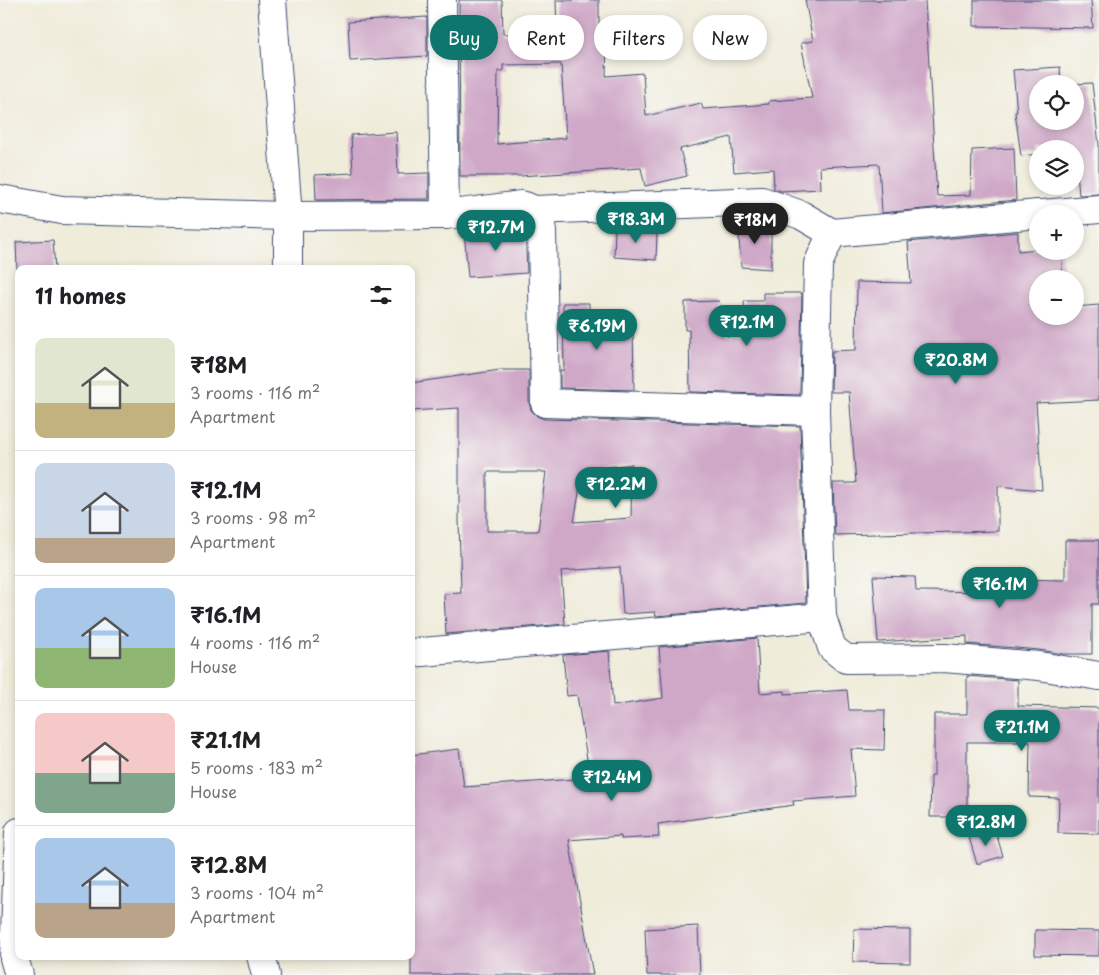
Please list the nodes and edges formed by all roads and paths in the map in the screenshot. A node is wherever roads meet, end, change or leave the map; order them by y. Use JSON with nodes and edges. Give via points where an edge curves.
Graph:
{"nodes":[{"id":1,"x":272,"y":0,"type":"edge"},
{"id":2,"x":442,"y":0,"type":"edge"},
{"id":3,"x":0,"y":199,"type":"edge"},
{"id":4,"x":1099,"y":209,"type":"edge"},
{"id":5,"x":534,"y":210,"type":"junction"},
{"id":6,"x":1084,"y":210,"type":"edge"},
{"id":7,"x":445,"y":215,"type":"junction"},
{"id":8,"x":1029,"y":215,"type":"edge"},
{"id":9,"x":288,"y":216,"type":"junction"},
{"id":10,"x":832,"y":233,"type":"junction"},
{"id":11,"x":288,"y":265,"type":"edge"},
{"id":12,"x":815,"y":410,"type":"junction"},
{"id":13,"x":822,"y":616,"type":"junction"},
{"id":14,"x":415,"y":652,"type":"edge"},
{"id":15,"x":1099,"y":676,"type":"edge"},
{"id":16,"x":15,"y":933,"type":"edge"},
{"id":17,"x":262,"y":960,"type":"edge"},
{"id":18,"x":19,"y":975,"type":"edge"},
{"id":19,"x":265,"y":975,"type":"edge"}],
"edges":[{"from":1,"to":9,"type":"street"},
{"from":2,"to":7,"type":"street"},
{"from":3,"to":9,"type":"street","via":[[62,210]]},
{"from":4,"to":6,"type":"street"},
{"from":5,"to":7,"type":"street","via":[[521,205]]},
{"from":5,"to":10,"type":"street","via":[[762,201],[801,215]]},
{"from":5,"to":12,"type":"street","via":[[542,232],[545,403]]},
{"from":7,"to":9,"type":"street"},
{"from":8,"to":10,"type":"street"},
{"from":9,"to":11,"type":"street"},
{"from":10,"to":12,"type":"street","via":[[818,264]]},
{"from":12,"to":13,"type":"street"},
{"from":13,"to":14,"type":"street"},
{"from":13,"to":15,"type":"street","via":[[832,648],[846,659],[944,658],[1039,666]]},
{"from":16,"to":18,"type":"street","via":[[14,958]]},
{"from":17,"to":19,"type":"street"}]}
